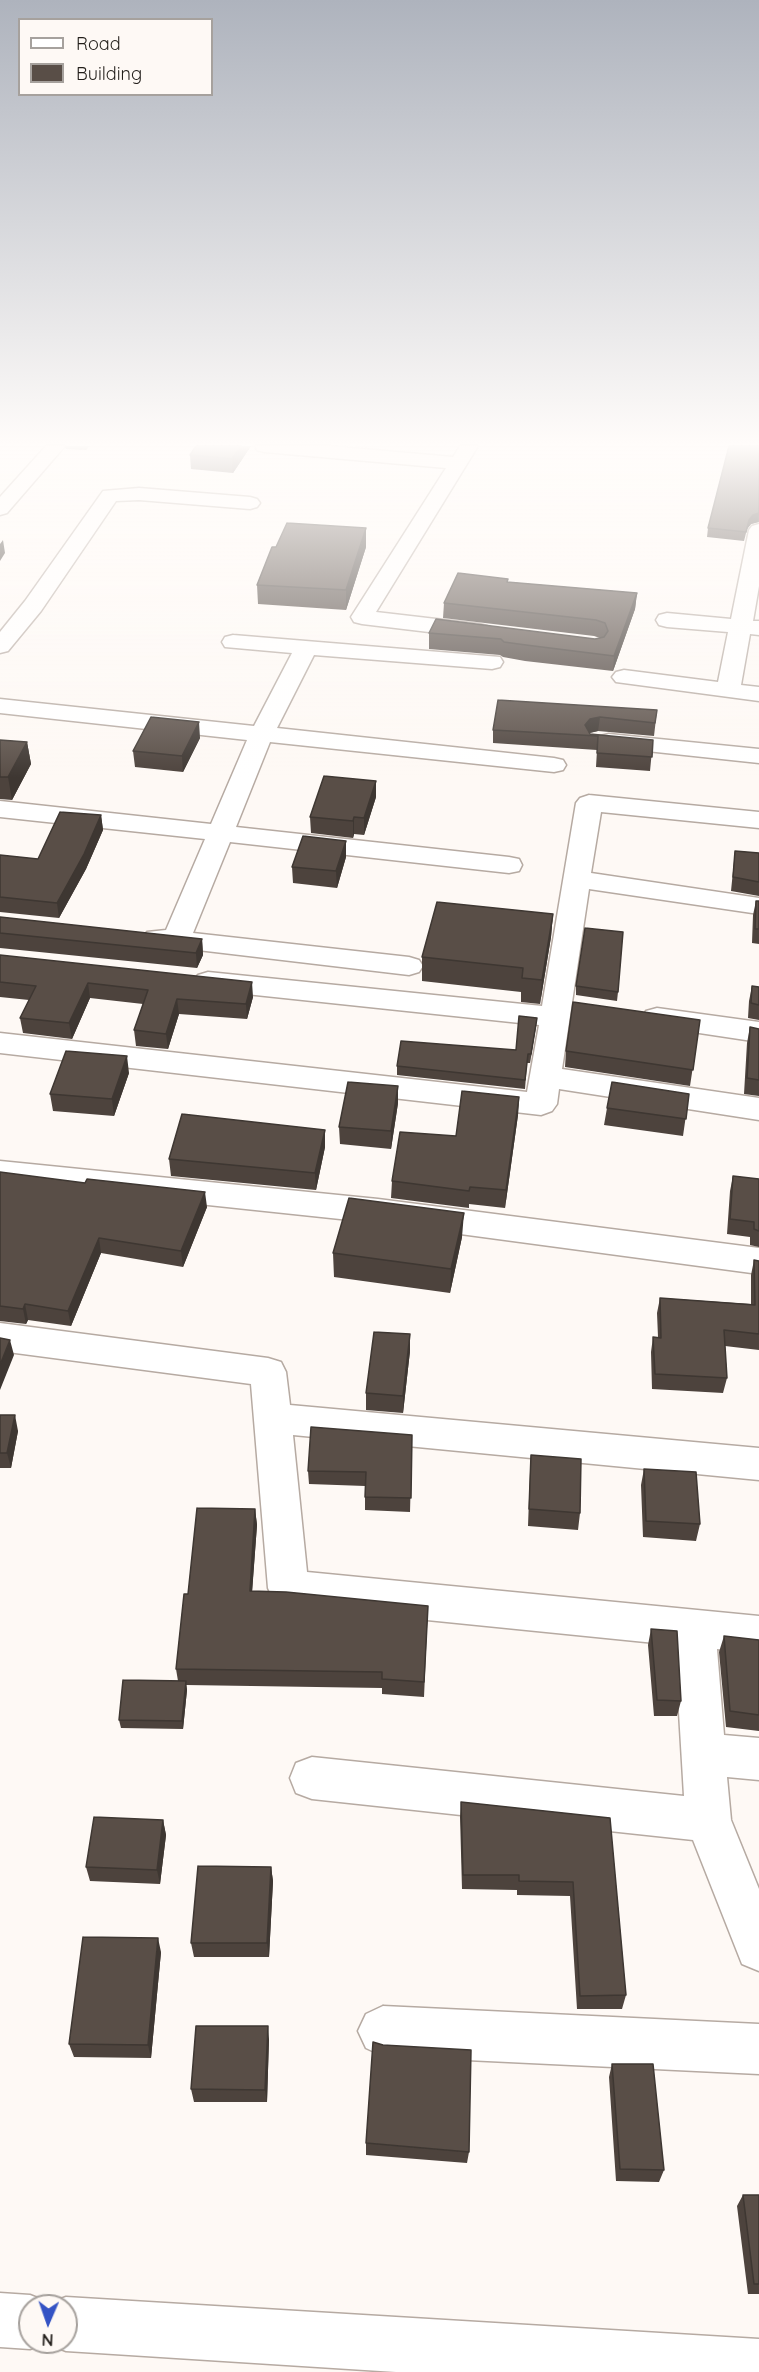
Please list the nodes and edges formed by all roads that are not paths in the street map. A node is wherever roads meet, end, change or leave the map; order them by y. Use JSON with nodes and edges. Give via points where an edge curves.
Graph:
{"nodes":[{"id":1,"x":67,"y":557,"type":"edge"},
{"id":2,"x":400,"y":557,"type":"edge"},
{"id":3,"x":756,"y":557,"type":"edge"},
{"id":4,"x":668,"y":620,"type":"dead end"},
{"id":5,"x":749,"y":627,"type":"edge"},
{"id":6,"x":501,"y":634,"type":"edge"},
{"id":7,"x":233,"y":642,"type":"dead end"},
{"id":8,"x":0,"y":646,"type":"edge"},
{"id":9,"x":307,"y":647,"type":"junction"},
{"id":10,"x":492,"y":662,"type":"dead end"},
{"id":11,"x":624,"y":677,"type":"dead end"},
{"id":12,"x":728,"y":690,"type":"junction"},
{"id":13,"x":759,"y":694,"type":"edge"},
{"id":14,"x":0,"y":706,"type":"edge"},
{"id":15,"x":262,"y":733,"type":"junction"},
{"id":16,"x":598,"y":740,"type":"edge"},
{"id":17,"x":759,"y":756,"type":"edge"},
{"id":18,"x":554,"y":765,"type":"dead end"},
{"id":19,"x":0,"y":809,"type":"edge"},
{"id":20,"x":759,"y":820,"type":"edge"},
{"id":21,"x":222,"y":834,"type":"junction"},
{"id":22,"x":509,"y":865,"type":"dead end"},
{"id":23,"x":577,"y":879,"type":"junction"},
{"id":24,"x":759,"y":906,"type":"edge"},
{"id":25,"x":129,"y":935,"type":"edge"},
{"id":26,"x":176,"y":940,"type":"junction"},
{"id":27,"x":409,"y":966,"type":"dead end"},
{"id":28,"x":180,"y":978,"type":"edge"},
{"id":29,"x":564,"y":1010,"type":"junction"},
{"id":30,"x":628,"y":1014,"type":"edge"},
{"id":31,"x":759,"y":1032,"type":"edge"},
{"id":32,"x":0,"y":1043,"type":"edge"},
{"id":33,"x":546,"y":1077,"type":"junction"},
{"id":34,"x":759,"y":1109,"type":"edge"},
{"id":35,"x":0,"y":1172,"type":"edge"},
{"id":36,"x":759,"y":1261,"type":"edge"},
{"id":37,"x":0,"y":1337,"type":"edge"},
{"id":38,"x":272,"y":1418,"type":"junction"},
{"id":39,"x":759,"y":1464,"type":"edge"},
{"id":40,"x":695,"y":1628,"type":"junction"},
{"id":41,"x":759,"y":1635,"type":"edge"},
{"id":42,"x":703,"y":1754,"type":"junction"},
{"id":43,"x":759,"y":1759,"type":"edge"},
{"id":44,"x":312,"y":1778,"type":"dead end"},
{"id":45,"x":708,"y":1820,"type":"junction"},
{"id":46,"x":759,"y":1947,"type":"edge"},
{"id":47,"x":383,"y":2031,"type":"dead end"},
{"id":48,"x":759,"y":2049,"type":"edge"},
{"id":49,"x":0,"y":2320,"type":"edge"},
{"id":50,"x":18,"y":2321,"type":"edge"},
{"id":51,"x":78,"y":2325,"type":"edge"},
{"id":52,"x":759,"y":2367,"type":"edge"}],
"edges":[{"from":1,"to":8,"type":"street"},
{"from":2,"to":6,"type":"street","via":[[362,617]]},
{"from":3,"to":5,"type":"street"},
{"from":4,"to":5,"type":"street"},
{"from":5,"to":12,"type":"street"},
{"from":7,"to":9,"type":"street"},
{"from":9,"to":10,"type":"street"},
{"from":9,"to":15,"type":"street"},
{"from":11,"to":12,"type":"street"},
{"from":12,"to":13,"type":"street"},
{"from":14,"to":15,"type":"street"},
{"from":15,"to":18,"type":"street"},
{"from":15,"to":21,"type":"street"},
{"from":16,"to":17,"type":"street"},
{"from":19,"to":21,"type":"street"},
{"from":20,"to":23,"type":"street","via":[[589,803]]},
{"from":21,"to":22,"type":"street"},
{"from":21,"to":26,"type":"street"},
{"from":23,"to":24,"type":"street"},
{"from":23,"to":29,"type":"street"},
{"from":25,"to":26,"type":"street"},
{"from":26,"to":27,"type":"street"},
{"from":28,"to":29,"type":"street"},
{"from":29,"to":33,"type":"street"},
{"from":30,"to":31,"type":"street"},
{"from":32,"to":33,"type":"street","via":[[542,1104]]},
{"from":33,"to":34,"type":"street"},
{"from":35,"to":36,"type":"street","via":[[378,1211]]},
{"from":37,"to":38,"type":"street","via":[[268,1372]]},
{"from":38,"to":39,"type":"street"},
{"from":38,"to":40,"type":"street","via":[[288,1588]]},
{"from":40,"to":41,"type":"street"},
{"from":40,"to":42,"type":"street"},
{"from":42,"to":43,"type":"street"},
{"from":42,"to":45,"type":"street"},
{"from":44,"to":45,"type":"street"},
{"from":45,"to":46,"type":"street"},
{"from":47,"to":48,"type":"street"},
{"from":49,"to":50,"type":"street"},
{"from":51,"to":52,"type":"street"}]}
